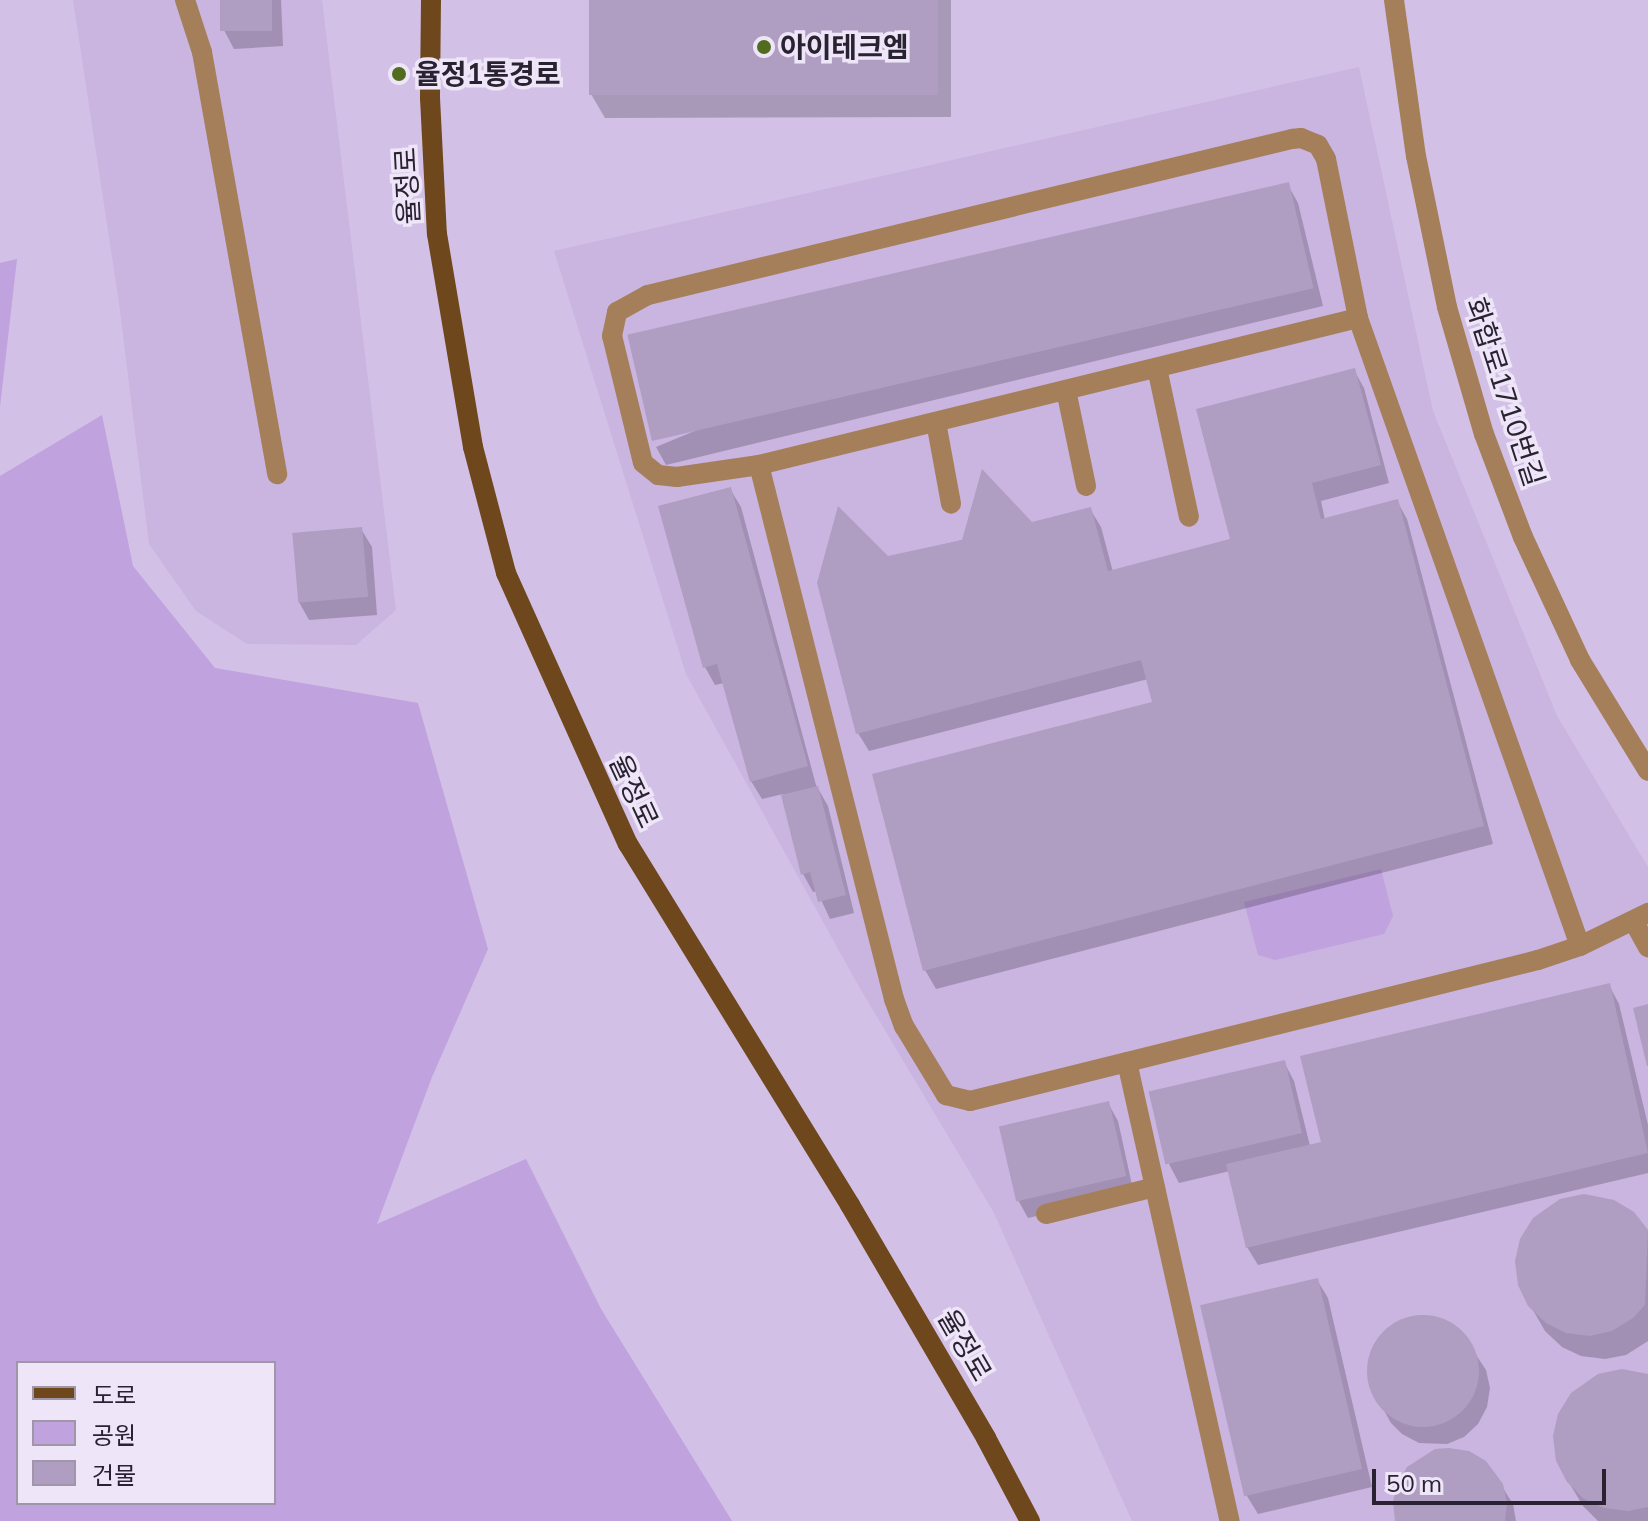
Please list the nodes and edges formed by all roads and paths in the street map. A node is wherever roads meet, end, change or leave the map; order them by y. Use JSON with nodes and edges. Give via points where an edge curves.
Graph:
{"nodes":[{"id":1,"x":185,"y":0,"type":"edge"},
{"id":2,"x":431,"y":0,"type":"edge"},
{"id":3,"x":1394,"y":0,"type":"edge"},
{"id":4,"x":1358,"y":318,"type":"junction"},
{"id":5,"x":1157,"y":368,"type":"junction"},
{"id":6,"x":1066,"y":390,"type":"junction"},
{"id":7,"x":936,"y":422,"type":"junction"},
{"id":8,"x":759,"y":465,"type":"junction"},
{"id":9,"x":277,"y":474,"type":"dead end"},
{"id":10,"x":1086,"y":486,"type":"dead end"},
{"id":11,"x":951,"y":504,"type":"dead end"},
{"id":12,"x":1189,"y":517,"type":"dead end"},
{"id":13,"x":1648,"y":771,"type":"edge"},
{"id":14,"x":1641,"y":918,"type":"edge"},
{"id":15,"x":1580,"y":946,"type":"junction"},
{"id":16,"x":1648,"y":947,"type":"edge"},
{"id":17,"x":1127,"y":1062,"type":"junction"},
{"id":18,"x":1155,"y":1187,"type":"junction"},
{"id":19,"x":1046,"y":1214,"type":"dead end"},
{"id":20,"x":1030,"y":1521,"type":"edge"},
{"id":21,"x":1230,"y":1521,"type":"edge"}],
"edges":[{"from":1,"to":9,"type":"street","via":[[202,52]]},
{"from":2,"to":20,"type":"main road","name":"율정로","via":[[437,234],[473,447],[506,573],[621,830],[656,895],[850,1205]]},
{"from":3,"to":13,"type":"street","name":"화합로1710번길","via":[[1416,156],[1447,307],[1484,434],[1523,537],[1580,660]]},
{"from":4,"to":5,"type":"street"},
{"from":4,"to":8,"type":"street","via":[[1326,159],[1318,145],[1301,138],[648,295],[617,312],[613,350],[639,453],[649,471],[677,477]]},
{"from":4,"to":15,"type":"street"},
{"from":5,"to":6,"type":"street"},
{"from":5,"to":12,"type":"street"},
{"from":6,"to":7,"type":"street"},
{"from":6,"to":10,"type":"street"},
{"from":7,"to":8,"type":"street"},
{"from":7,"to":11,"type":"street"},
{"from":8,"to":17,"type":"street","via":[[894,999],[940,1087],[956,1099],[970,1101]]},
{"from":14,"to":15,"type":"street"},
{"from":14,"to":16,"type":"street"},
{"from":15,"to":17,"type":"street"},
{"from":17,"to":18,"type":"street"},
{"from":18,"to":19,"type":"street"},
{"from":18,"to":21,"type":"street"}]}
